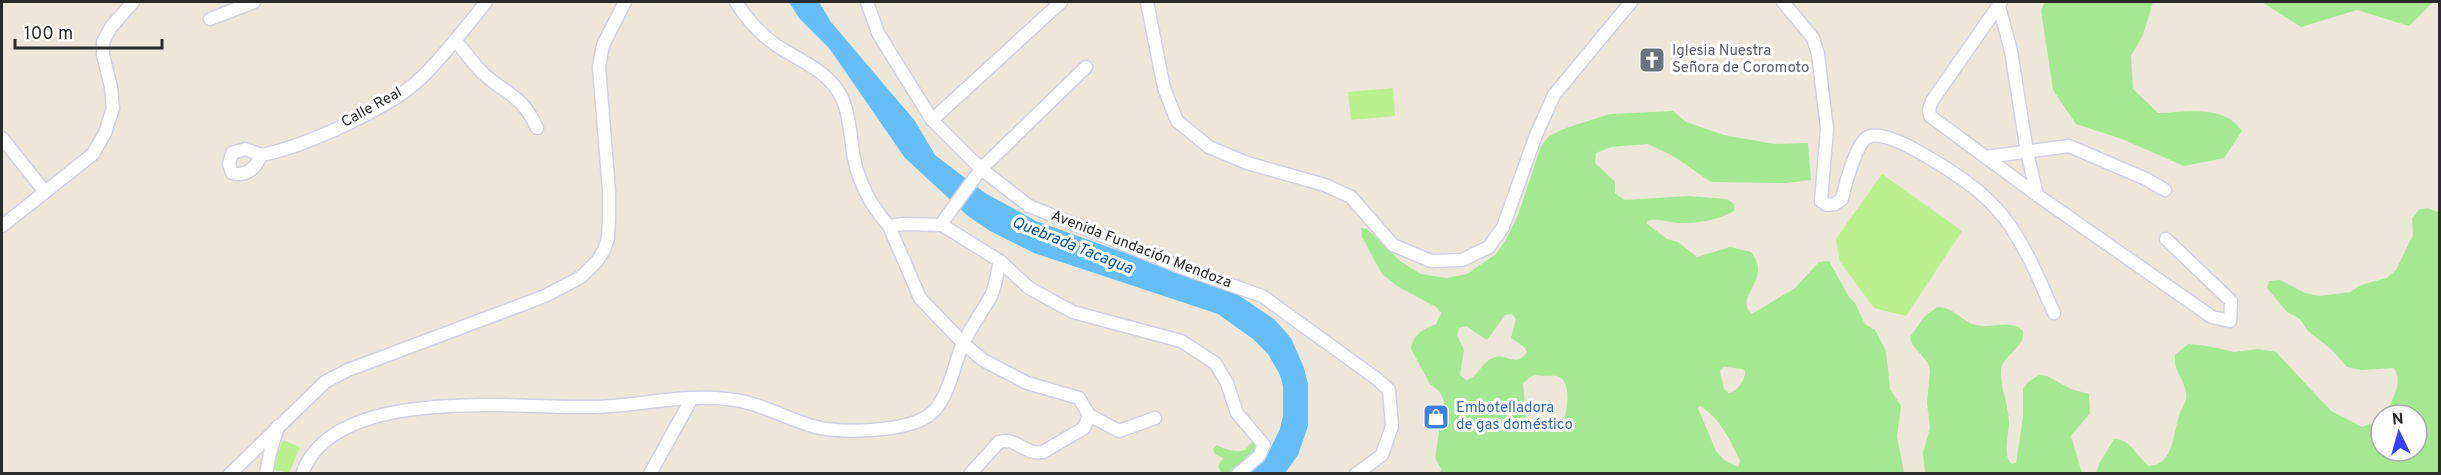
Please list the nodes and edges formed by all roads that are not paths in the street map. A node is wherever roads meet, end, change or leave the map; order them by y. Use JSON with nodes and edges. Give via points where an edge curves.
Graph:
{"nodes":[{"id":1,"x":133,"y":2,"type":"edge"},
{"id":2,"x":254,"y":2,"type":"edge"},
{"id":3,"x":486,"y":2,"type":"edge"},
{"id":4,"x":625,"y":2,"type":"edge"},
{"id":5,"x":736,"y":2,"type":"edge"},
{"id":6,"x":867,"y":2,"type":"edge"},
{"id":7,"x":1061,"y":2,"type":"edge"},
{"id":8,"x":1147,"y":2,"type":"edge"},
{"id":9,"x":1631,"y":2,"type":"edge"},
{"id":10,"x":1784,"y":2,"type":"edge"},
{"id":11,"x":2000,"y":4,"type":"edge"},
{"id":12,"x":210,"y":20,"type":"dead end"},
{"id":13,"x":455,"y":40,"type":"junction"},
{"id":14,"x":1086,"y":67,"type":"dead end"},
{"id":15,"x":932,"y":120,"type":"junction"},
{"id":16,"x":537,"y":128,"type":"dead end"},
{"id":17,"x":2,"y":138,"type":"edge"},
{"id":18,"x":2027,"y":152,"type":"junction"},
{"id":19,"x":261,"y":155,"type":"dead end"},
{"id":20,"x":1986,"y":157,"type":"junction"},
{"id":21,"x":981,"y":169,"type":"junction"},
{"id":22,"x":2165,"y":190,"type":"dead end"},
{"id":23,"x":45,"y":192,"type":"junction"},
{"id":24,"x":2037,"y":195,"type":"junction"},
{"id":25,"x":943,"y":222,"type":"junction"},
{"id":26,"x":2,"y":226,"type":"edge"},
{"id":27,"x":889,"y":226,"type":"junction"},
{"id":28,"x":2166,"y":239,"type":"dead end"},
{"id":29,"x":1000,"y":261,"type":"junction"},
{"id":30,"x":2054,"y":313,"type":"dead end"},
{"id":31,"x":963,"y":343,"type":"junction"},
{"id":32,"x":692,"y":398,"type":"junction"},
{"id":33,"x":1089,"y":415,"type":"junction"},
{"id":34,"x":1155,"y":418,"type":"dead end"},
{"id":35,"x":279,"y":425,"type":"junction"},
{"id":36,"x":230,"y":474,"type":"edge"},
{"id":37,"x":266,"y":474,"type":"edge"},
{"id":38,"x":302,"y":474,"type":"edge"},
{"id":39,"x":650,"y":474,"type":"edge"},
{"id":40,"x":970,"y":474,"type":"edge"},
{"id":41,"x":1238,"y":474,"type":"edge"},
{"id":42,"x":1356,"y":474,"type":"edge"}],
"edges":[{"from":1,"to":23,"type":"street","via":[[103,42],[113,108],[105,133],[93,154]]},
{"from":2,"to":12,"type":"street"},
{"from":3,"to":13,"type":"street","name":"Calle Real"},
{"from":4,"to":35,"type":"street","via":[[603,45],[599,67],[609,210],[608,238],[597,261],[581,277],[544,296],[348,370],[325,382]]},
{"from":5,"to":27,"type":"street","via":[[773,43],[828,78],[840,93],[855,161],[868,197]]},
{"from":6,"to":15,"type":"street","name":"Avenida Fundación Mendoza","via":[[878,33]]},
{"from":7,"to":15,"type":"street"},
{"from":8,"to":9,"type":"street","via":[[1164,88],[1177,121],[1209,147],[1351,197],[1393,245],[1431,261],[1462,260],[1489,247],[1503,227],[1554,95]]},
{"from":10,"to":30,"type":"street","via":[[1813,38],[1818,54],[1827,129],[1821,201],[1827,205],[1842,199],[1861,142],[1870,135],[1883,135],[1915,150],[1977,191],[2011,227]]},
{"from":11,"to":18,"type":"street"},
{"from":11,"to":20,"type":"street","via":[[1929,109],[1930,116]]},
{"from":13,"to":16,"type":"street","via":[[484,75],[528,109]]},
{"from":13,"to":19,"type":"street","name":"Calle Real","via":[[421,79],[387,102],[286,150]]},
{"from":14,"to":21,"type":"street"},
{"from":15,"to":21,"type":"street","name":"Avenida Fundación Mendoza"},
{"from":17,"to":23,"type":"street"},
{"from":18,"to":20,"type":"street"},
{"from":18,"to":22,"type":"street","via":[[2069,146],[2080,149]]},
{"from":18,"to":24,"type":"street"},
{"from":20,"to":24,"type":"street"},
{"from":21,"to":25,"type":"street"},
{"from":21,"to":42,"type":"street","name":"Avenida Fundación Mendoza","via":[[1029,206],[1270,301],[1377,378],[1389,390],[1392,426],[1382,455]]},
{"from":23,"to":26,"type":"street"},
{"from":24,"to":28,"type":"street","via":[[2212,317],[2230,321],[2231,301]]},
{"from":25,"to":27,"type":"street"},
{"from":25,"to":29,"type":"street"},
{"from":27,"to":31,"type":"street","via":[[920,298]]},
{"from":29,"to":31,"type":"street","via":[[992,294]]},
{"from":29,"to":41,"type":"street","via":[[1029,288],[1073,312],[1180,341],[1215,363],[1237,413],[1264,445],[1259,456]]},
{"from":31,"to":32,"type":"street","via":[[942,400],[928,416],[903,426],[833,429],[751,404]]},
{"from":31,"to":33,"type":"street","via":[[983,360],[1027,383],[1079,398]]},
{"from":32,"to":38,"type":"street","via":[[597,407],[436,406],[402,410],[352,424],[331,435],[305,463]]},
{"from":32,"to":39,"type":"street"},
{"from":33,"to":34,"type":"street","via":[[1119,431]]},
{"from":33,"to":40,"type":"street","via":[[1084,428],[1043,452],[1005,439]]},
{"from":35,"to":36,"type":"street"},
{"from":35,"to":37,"type":"street"}]}
